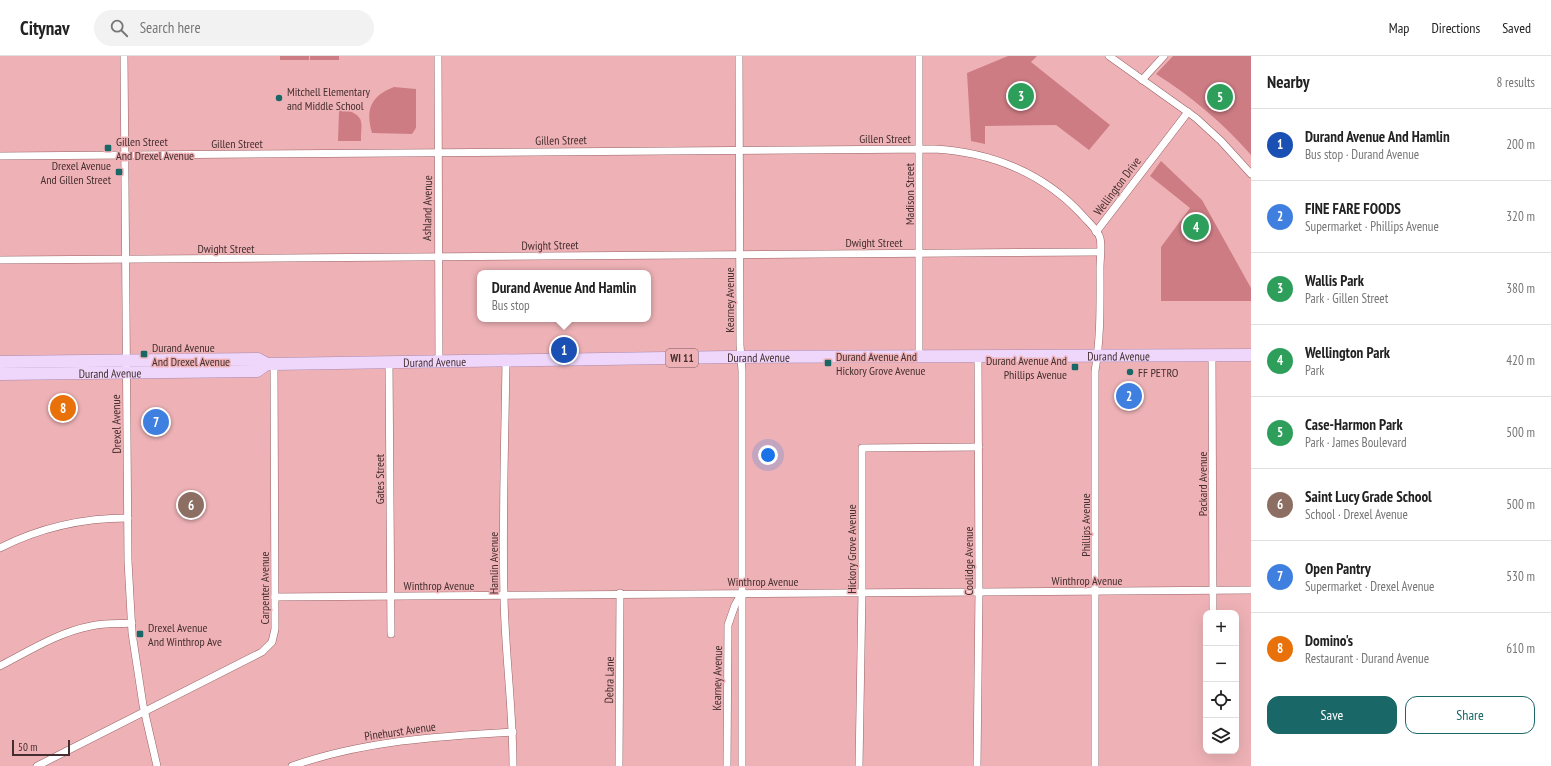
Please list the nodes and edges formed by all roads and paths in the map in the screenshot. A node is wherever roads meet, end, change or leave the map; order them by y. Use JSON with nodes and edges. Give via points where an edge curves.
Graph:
{"nodes":[{"id":1,"x":124,"y":56,"type":"edge"},
{"id":2,"x":438,"y":56,"type":"edge"},
{"id":3,"x":739,"y":56,"type":"edge"},
{"id":4,"x":919,"y":56,"type":"edge"},
{"id":5,"x":1109,"y":56,"type":"edge"},
{"id":6,"x":1164,"y":56,"type":"edge"},
{"id":7,"x":1142,"y":80,"type":"junction"},
{"id":8,"x":1188,"y":112,"type":"junction"},
{"id":9,"x":920,"y":149,"type":"junction"},
{"id":10,"x":740,"y":150,"type":"junction"},
{"id":11,"x":438,"y":152,"type":"junction"},
{"id":12,"x":125,"y":155,"type":"junction"},
{"id":13,"x":0,"y":156,"type":"edge"},
{"id":14,"x":1251,"y":174,"type":"edge"},
{"id":15,"x":1096,"y":232,"type":"junction"},
{"id":16,"x":1100,"y":252,"type":"junction"},
{"id":17,"x":920,"y":253,"type":"junction"},
{"id":18,"x":740,"y":254,"type":"junction"},
{"id":19,"x":438,"y":257,"type":"junction"},
{"id":20,"x":0,"y":260,"type":"edge"},
{"id":21,"x":126,"y":260,"type":"junction"},
{"id":22,"x":1212,"y":355,"type":"junction"},
{"id":23,"x":1251,"y":355,"type":"edge"},
{"id":24,"x":978,"y":356,"type":"junction"},
{"id":25,"x":1098,"y":356,"type":"junction"},
{"id":26,"x":741,"y":357,"type":"junction"},
{"id":27,"x":920,"y":357,"type":"junction"},
{"id":28,"x":506,"y":360,"type":"junction"},
{"id":29,"x":439,"y":361,"type":"junction"},
{"id":30,"x":0,"y":362,"type":"edge"},
{"id":31,"x":389,"y":362,"type":"junction"},
{"id":32,"x":270,"y":364,"type":"junction"},
{"id":33,"x":126,"y":366,"type":"junction"},
{"id":34,"x":0,"y":374,"type":"edge"},
{"id":35,"x":979,"y":447,"type":"junction"},
{"id":36,"x":128,"y":518,"type":"junction"},
{"id":37,"x":0,"y":548,"type":"edge"},
{"id":38,"x":1213,"y":590,"type":"junction"},
{"id":39,"x":1251,"y":590,"type":"edge"},
{"id":40,"x":979,"y":591,"type":"junction"},
{"id":41,"x":1096,"y":591,"type":"junction"},
{"id":42,"x":742,"y":592,"type":"junction"},
{"id":43,"x":862,"y":592,"type":"junction"},
{"id":44,"x":620,"y":593,"type":"junction"},
{"id":45,"x":504,"y":595,"type":"junction"},
{"id":46,"x":390,"y":596,"type":"junction"},
{"id":47,"x":275,"y":597,"type":"junction"},
{"id":48,"x":1213,"y":610,"type":"edge"},
{"id":49,"x":132,"y":623,"type":"junction"},
{"id":50,"x":390,"y":634,"type":"dead end"},
{"id":51,"x":0,"y":666,"type":"edge"},
{"id":52,"x":144,"y":712,"type":"junction"},
{"id":53,"x":513,"y":732,"type":"junction"},
{"id":54,"x":37,"y":766,"type":"edge"},
{"id":55,"x":157,"y":766,"type":"edge"},
{"id":56,"x":292,"y":766,"type":"edge"},
{"id":57,"x":513,"y":766,"type":"edge"},
{"id":58,"x":619,"y":766,"type":"edge"},
{"id":59,"x":727,"y":766,"type":"edge"},
{"id":60,"x":742,"y":766,"type":"edge"},
{"id":61,"x":860,"y":766,"type":"edge"},
{"id":62,"x":977,"y":766,"type":"edge"},
{"id":63,"x":1095,"y":766,"type":"edge"}],
"edges":[{"from":1,"to":12,"type":"street","name":"Drexel Avenue"},
{"from":2,"to":11,"type":"street","name":"Ashland Avenue"},
{"from":3,"to":10,"type":"street","name":"Kearney Avenue"},
{"from":4,"to":9,"type":"street","name":"Madison Street"},
{"from":5,"to":7,"type":"street"},
{"from":6,"to":7,"type":"street"},
{"from":7,"to":8,"type":"street"},
{"from":8,"to":14,"type":"street","via":[[1221,141]]},
{"from":8,"to":15,"type":"street","name":"Wellington Drive"},
{"from":9,"to":10,"type":"street","name":"Gillen Street"},
{"from":9,"to":15,"type":"street","name":"Gillen Street","via":[[970,153],[1019,168],[1064,197]]},
{"from":9,"to":17,"type":"street","name":"Madison Street"},
{"from":10,"to":11,"type":"street","name":"Gillen Street"},
{"from":10,"to":18,"type":"street","name":"Kearney Avenue"},
{"from":11,"to":12,"type":"street","name":"Gillen Street"},
{"from":11,"to":19,"type":"street","name":"Ashland Avenue"},
{"from":12,"to":13,"type":"street","name":"Gillen Street"},
{"from":12,"to":21,"type":"street","name":"Drexel Avenue"},
{"from":15,"to":16,"type":"street","name":"Wellington Drive","via":[[1100,237]]},
{"from":16,"to":17,"type":"street","name":"Dwight Street"},
{"from":16,"to":25,"type":"street","name":"Wellington Drive"},
{"from":17,"to":18,"type":"street","name":"Dwight Street"},
{"from":17,"to":27,"type":"street","name":"Madison Street"},
{"from":18,"to":19,"type":"street","name":"Dwight Street"},
{"from":18,"to":26,"type":"street","name":"Kearney Avenue"},
{"from":19,"to":21,"type":"street","name":"Dwight Street"},
{"from":19,"to":29,"type":"street","name":"Ashland Avenue"},
{"from":20,"to":21,"type":"street","name":"Dwight Street"},
{"from":21,"to":33,"type":"street","name":"Drexel Avenue"},
{"from":22,"to":23,"type":"main road","name":"Durand Avenue","number":"WI 11"},
{"from":22,"to":25,"type":"main road","name":"Durand Avenue","number":"WI 11"},
{"from":22,"to":38,"type":"street","name":"Packard Avenue"},
{"from":24,"to":25,"type":"main road","name":"Durand Avenue","number":"WI 11"},
{"from":24,"to":27,"type":"main road","name":"Durand Avenue","number":"WI 11"},
{"from":24,"to":35,"type":"street","name":"Coolidge Avenue"},
{"from":25,"to":41,"type":"street","name":"Phillips Avenue"},
{"from":26,"to":27,"type":"main road","name":"Durand Avenue","number":"WI 11"},
{"from":26,"to":28,"type":"main road","name":"Durand Avenue","number":"WI 11"},
{"from":26,"to":42,"type":"street","name":"Kearney Avenue"},
{"from":28,"to":29,"type":"main road","name":"Durand Avenue","number":"WI 11"},
{"from":28,"to":45,"type":"street","name":"Hamlin Avenue"},
{"from":29,"to":31,"type":"main road","name":"Durand Avenue","number":"WI 11"},
{"from":30,"to":33,"type":"main road","name":"Durand Avenue","number":"WI 11"},
{"from":31,"to":32,"type":"main road","name":"Durand Avenue","number":"WI 11"},
{"from":31,"to":46,"type":"street","name":"Gates Street"},
{"from":32,"to":33,"type":"main road","name":"Durand Avenue","number":"WI 11","via":[[254,371]]},
{"from":32,"to":47,"type":"street","name":"Carpenter Avenue"},
{"from":33,"to":34,"type":"main road","name":"Durand Avenue","number":"WI 11"},
{"from":33,"to":36,"type":"street","name":"Drexel Avenue"},
{"from":35,"to":40,"type":"street","name":"Coolidge Avenue"},
{"from":35,"to":43,"type":"street","name":"Hickory Grove Avenue","via":[[862,448]]},
{"from":36,"to":37,"type":"street","via":[[95,519],[54,526]]},
{"from":36,"to":49,"type":"street","name":"Drexel Avenue"},
{"from":38,"to":39,"type":"street","name":"Winthrop Avenue"},
{"from":38,"to":41,"type":"street","name":"Winthrop Avenue"},
{"from":38,"to":48,"type":"street","name":"Packard Avenue"},
{"from":40,"to":41,"type":"street","name":"Winthrop Avenue"},
{"from":40,"to":43,"type":"street","name":"Winthrop Avenue"},
{"from":40,"to":62,"type":"street","name":"Coolidge Avenue"},
{"from":41,"to":63,"type":"street","name":"Phillips Avenue"},
{"from":42,"to":43,"type":"street","name":"Winthrop Avenue"},
{"from":42,"to":44,"type":"street","name":"Winthrop Avenue"},
{"from":42,"to":59,"type":"street","name":"Kearney Avenue","via":[[734,605],[728,625]]},
{"from":42,"to":60,"type":"street","name":"Kearney Avenue"},
{"from":43,"to":61,"type":"street","name":"Hickory Grove Avenue"},
{"from":44,"to":45,"type":"street","name":"Winthrop Avenue"},
{"from":44,"to":58,"type":"street","name":"Debra Lane"},
{"from":45,"to":46,"type":"street","name":"Winthrop Avenue"},
{"from":45,"to":53,"type":"street","name":"Hamlin Avenue"},
{"from":46,"to":47,"type":"street","name":"Winthrop Avenue"},
{"from":46,"to":50,"type":"street","name":"Gates Street"},
{"from":47,"to":52,"type":"street","name":"Carpenter Avenue","via":[[274,635],[267,648]]},
{"from":49,"to":51,"type":"street","via":[[103,624],[74,630]]},
{"from":49,"to":52,"type":"street","name":"Drexel Avenue"},
{"from":52,"to":54,"type":"street","name":"Carpenter Avenue"},
{"from":52,"to":55,"type":"street","name":"Drexel Avenue"},
{"from":53,"to":56,"type":"street","name":"Pinehurst Avenue","via":[[412,740],[359,748]]},
{"from":53,"to":57,"type":"street","name":"Hamlin Avenue"}]}
